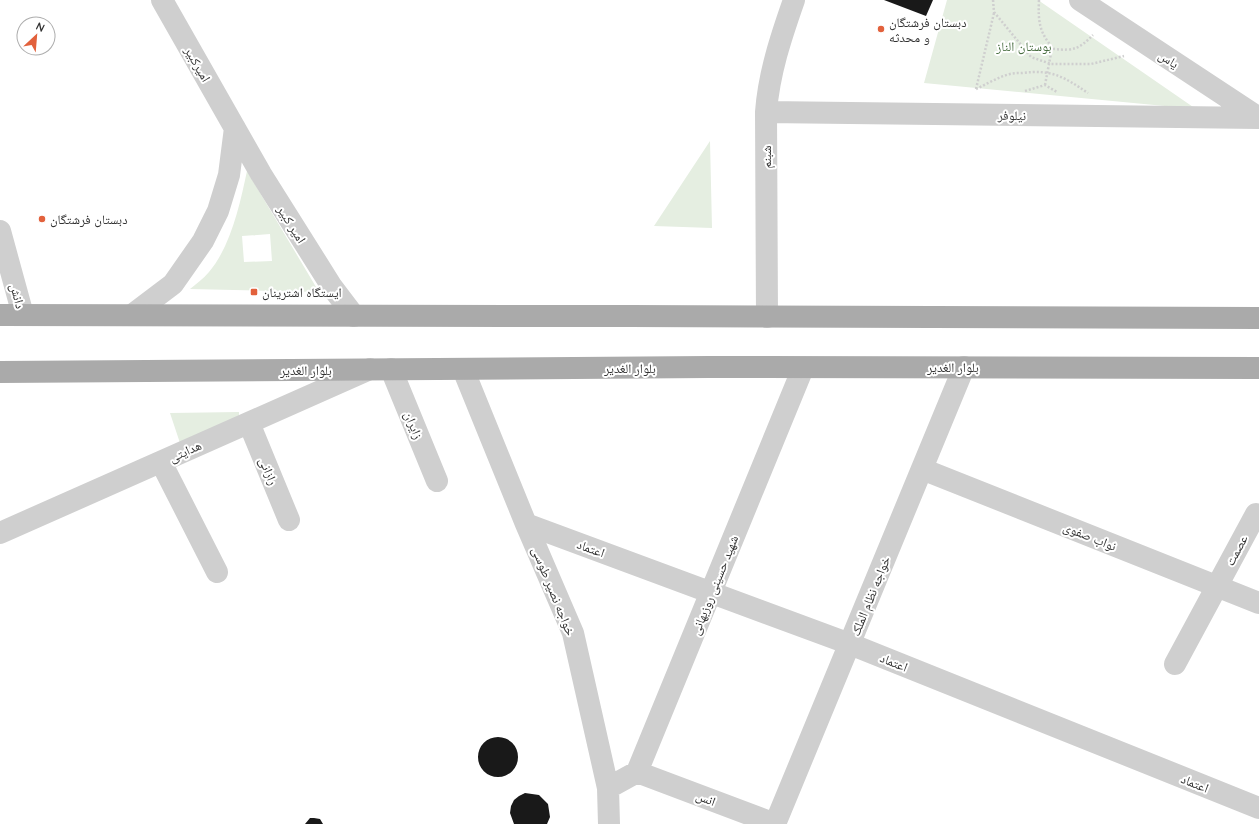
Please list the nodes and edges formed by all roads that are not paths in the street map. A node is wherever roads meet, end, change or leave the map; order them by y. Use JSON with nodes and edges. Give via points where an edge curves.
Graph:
{"nodes":[{"id":1,"x":162,"y":0,"type":"edge"},
{"id":2,"x":794,"y":0,"type":"edge"},
{"id":3,"x":1080,"y":0,"type":"edge"},
{"id":4,"x":766,"y":112,"type":"junction"},
{"id":5,"x":1259,"y":118,"type":"edge"},
{"id":6,"x":235,"y":128,"type":"junction"},
{"id":7,"x":0,"y":231,"type":"edge"},
{"id":8,"x":0,"y":315,"type":"edge"},
{"id":9,"x":23,"y":315,"type":"junction"},
{"id":10,"x":132,"y":315,"type":"junction"},
{"id":11,"x":354,"y":316,"type":"junction"},
{"id":12,"x":767,"y":317,"type":"junction"},
{"id":13,"x":1259,"y":318,"type":"edge"},
{"id":14,"x":964,"y":367,"type":"junction"},
{"id":15,"x":803,"y":368,"type":"junction"},
{"id":16,"x":1259,"y":368,"type":"edge"},
{"id":17,"x":380,"y":369,"type":"junction"},
{"id":18,"x":463,"y":369,"type":"junction"},
{"id":19,"x":0,"y":372,"type":"edge"},
{"id":20,"x":248,"y":423,"type":"junction"},
{"id":21,"x":161,"y":462,"type":"junction"},
{"id":22,"x":922,"y":469,"type":"junction"},
{"id":23,"x":437,"y":481,"type":"dead end"},
{"id":24,"x":1256,"y":514,"type":"dead end"},
{"id":25,"x":289,"y":520,"type":"dead end"},
{"id":26,"x":526,"y":524,"type":"junction"},
{"id":27,"x":0,"y":533,"type":"edge"},
{"id":28,"x":217,"y":572,"type":"dead end"},
{"id":29,"x":1217,"y":586,"type":"junction"},
{"id":30,"x":711,"y":592,"type":"junction"},
{"id":31,"x":1259,"y":603,"type":"edge"},
{"id":32,"x":850,"y":644,"type":"junction"},
{"id":33,"x":1175,"y":664,"type":"dead end"},
{"id":34,"x":637,"y":772,"type":"junction"},
{"id":35,"x":608,"y":788,"type":"junction"},
{"id":36,"x":1259,"y":808,"type":"edge"},
{"id":37,"x":609,"y":824,"type":"edge"},
{"id":38,"x":775,"y":824,"type":"edge"}],
"edges":[{"from":1,"to":6,"type":"street","name":"امیرکبیر"},
{"from":2,"to":4,"type":"street","name":"شبنم","via":[[777,48]]},
{"from":3,"to":5,"type":"street","name":"یاس"},
{"from":4,"to":5,"type":"street","name":"نیلوفر"},
{"from":4,"to":12,"type":"street","name":"شبنم"},
{"from":6,"to":10,"type":"street","via":[[229,175],[218,210],[203,241],[173,284]]},
{"from":6,"to":11,"type":"street","name":"امیر کبیر","via":[[308,250]]},
{"from":7,"to":9,"type":"street","name":"دانش"},
{"from":8,"to":9,"type":"main road"},
{"from":9,"to":10,"type":"main road"},
{"from":10,"to":11,"type":"main road"},
{"from":11,"to":12,"type":"main road"},
{"from":12,"to":13,"type":"main road"},
{"from":14,"to":15,"type":"main road","name":"بلوار الغدیر"},
{"from":14,"to":16,"type":"main road","name":"بلوار الغدیر"},
{"from":14,"to":22,"type":"street","name":"خواجه نظام الملک"},
{"from":15,"to":18,"type":"main road","name":"بلوار الغدیر"},
{"from":15,"to":30,"type":"street","name":"شهید حسینی روزبهانی"},
{"from":17,"to":18,"type":"main road","name":"بلوار الغدیر"},
{"from":17,"to":19,"type":"main road","name":"بلوار الغدیر"},
{"from":17,"to":20,"type":"street","name":"هدایتی"},
{"from":17,"to":23,"type":"street","name":"زایران"},
{"from":18,"to":26,"type":"street","name":"خواجه نصیر طوسی"},
{"from":20,"to":21,"type":"street","name":"هدایتی"},
{"from":20,"to":25,"type":"street","name":"رازانی"},
{"from":21,"to":27,"type":"street","name":"هدایتی"},
{"from":21,"to":28,"type":"street"},
{"from":22,"to":29,"type":"street","name":"نواب صفوی"},
{"from":22,"to":32,"type":"street","name":"خواجه نظام الملک"},
{"from":24,"to":29,"type":"street","name":"عصمت"},
{"from":26,"to":30,"type":"street","name":"اعتماد"},
{"from":26,"to":35,"type":"street","name":"خواجه نصیر طوسی","via":[[573,633]]},
{"from":29,"to":31,"type":"street","name":"نواب صفوی"},
{"from":29,"to":33,"type":"street","name":"عصمت"},
{"from":30,"to":32,"type":"street","name":"اعتماد"},
{"from":30,"to":34,"type":"street","name":"شهید حسینی روزبهانی"},
{"from":32,"to":36,"type":"street","name":"اعتماد"},
{"from":32,"to":38,"type":"street","name":"خواجه نظام الملک"},
{"from":34,"to":35,"type":"street"},
{"from":34,"to":38,"type":"street","name":"انس"},
{"from":35,"to":37,"type":"street","name":"خواجه نصیر طوسی"}]}
